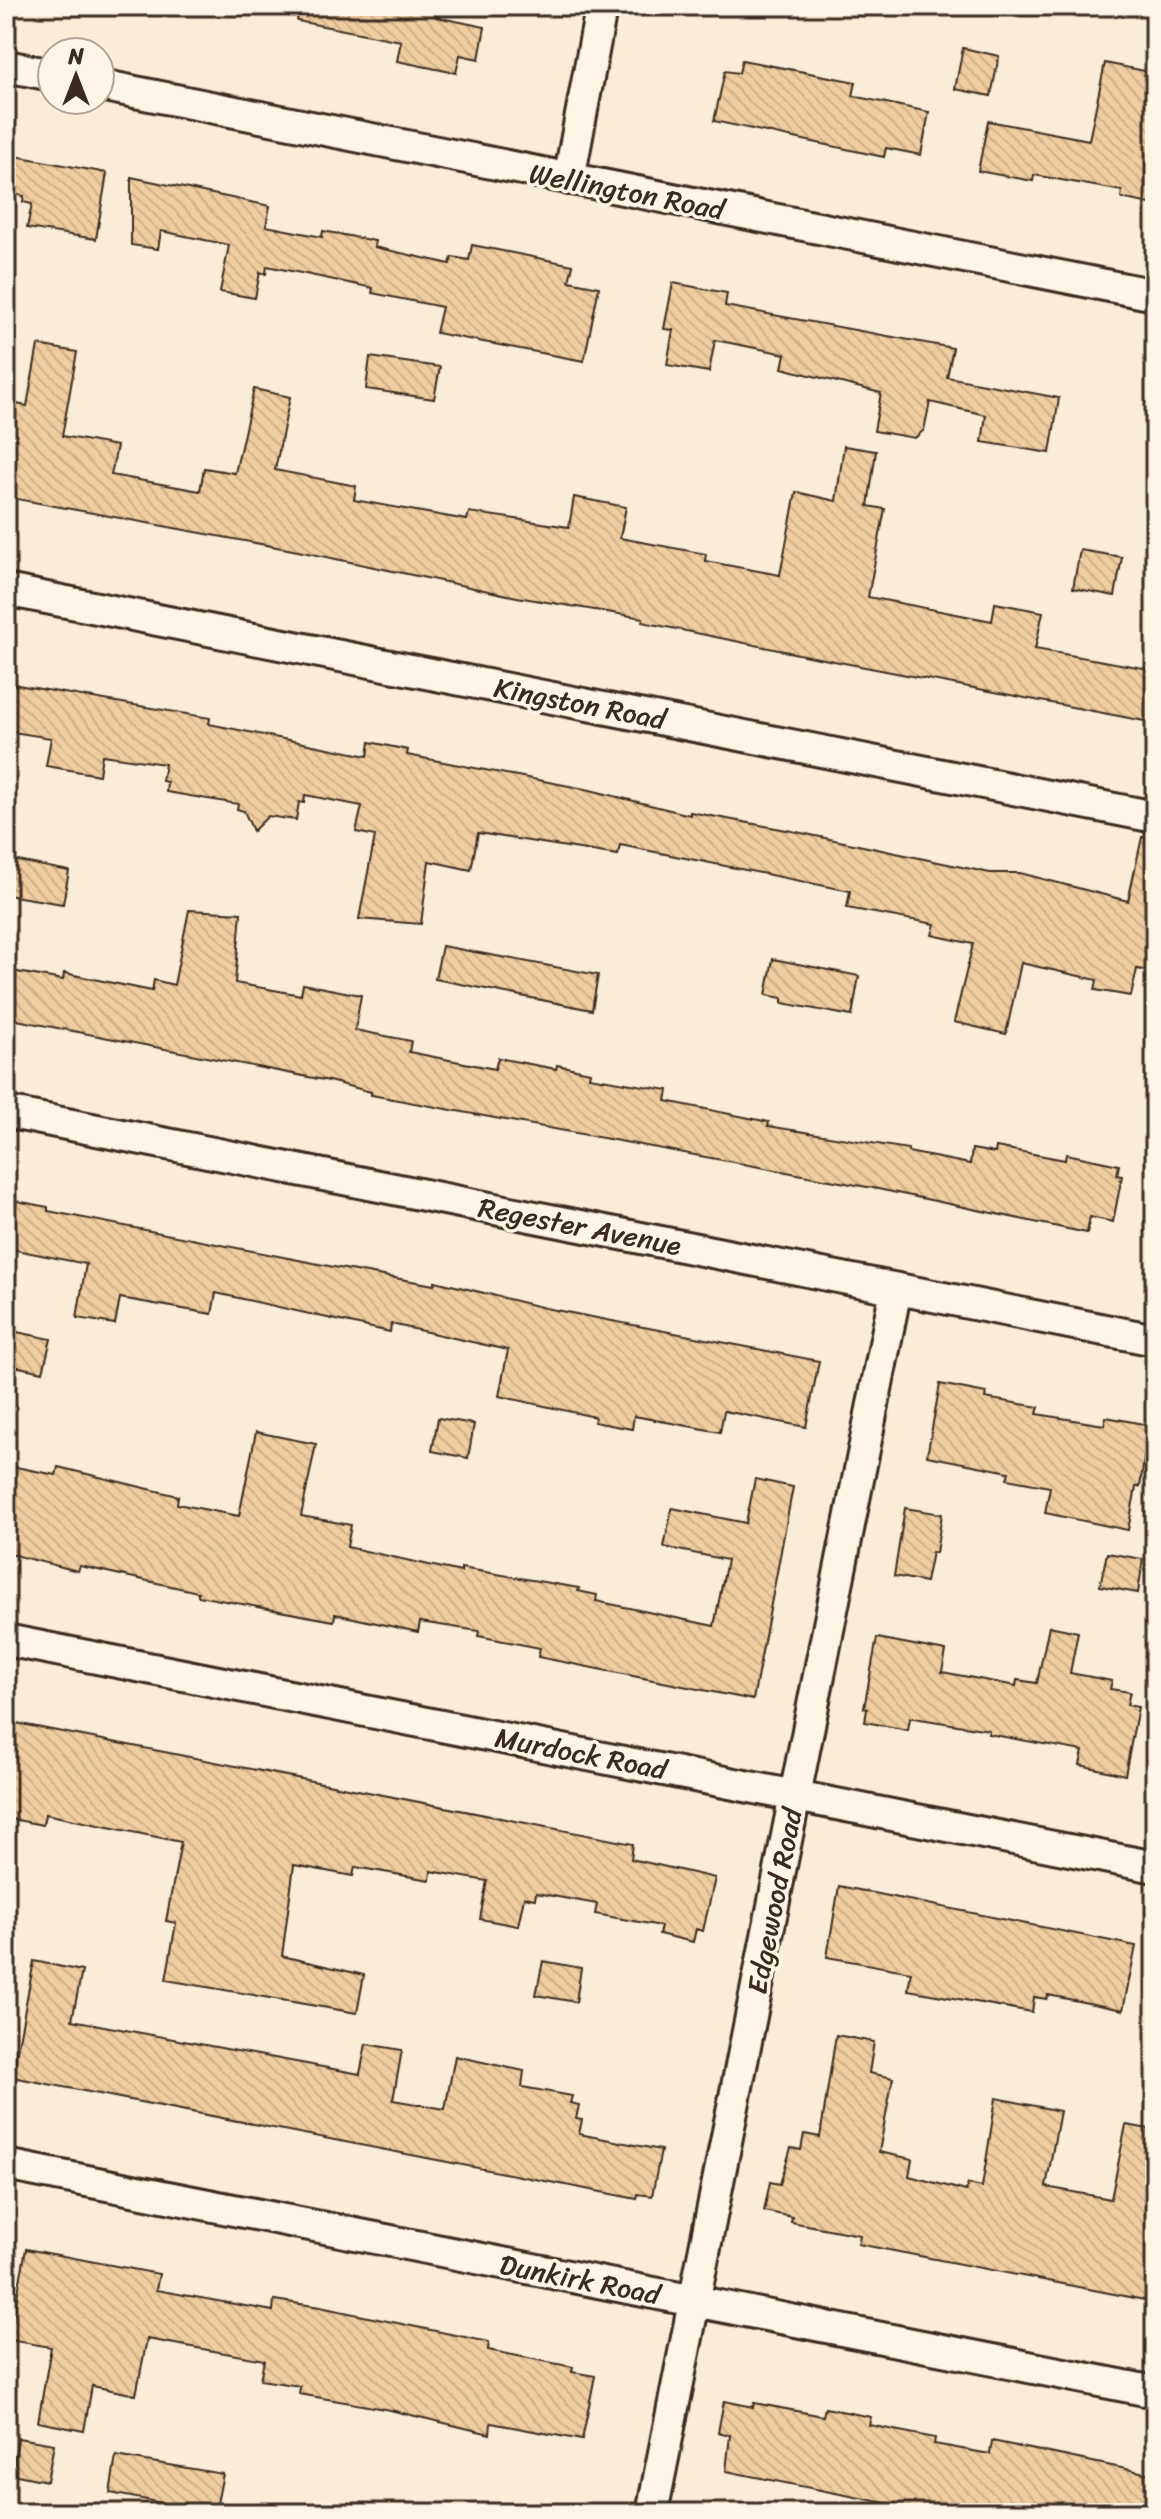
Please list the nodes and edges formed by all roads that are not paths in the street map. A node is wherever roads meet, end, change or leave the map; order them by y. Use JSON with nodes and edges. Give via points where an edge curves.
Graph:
{"nodes":[{"id":1,"x":599,"y":20,"type":"dead end"},
{"id":2,"x":6,"y":66,"type":"edge"},
{"id":3,"x":36,"y":72,"type":"edge"},
{"id":4,"x":116,"y":88,"type":"edge"},
{"id":5,"x":569,"y":179,"type":"junction"},
{"id":6,"x":1155,"y":295,"type":"edge"},
{"id":7,"x":6,"y":590,"type":"edge"},
{"id":8,"x":1155,"y":817,"type":"edge"},
{"id":9,"x":6,"y":1112,"type":"edge"},
{"id":10,"x":896,"y":1289,"type":"junction"},
{"id":11,"x":1155,"y":1340,"type":"edge"},
{"id":12,"x":6,"y":1640,"type":"edge"},
{"id":13,"x":795,"y":1796,"type":"junction"},
{"id":14,"x":1155,"y":1867,"type":"edge"},
{"id":15,"x":6,"y":2165,"type":"edge"},
{"id":16,"x":694,"y":2302,"type":"junction"},
{"id":17,"x":1155,"y":2392,"type":"edge"},
{"id":18,"x":652,"y":2513,"type":"edge"}],
"edges":[{"from":1,"to":5,"type":"street"},
{"from":2,"to":3,"type":"street"},
{"from":4,"to":5,"type":"street","name":"Wellington Road"},
{"from":5,"to":6,"type":"street","name":"Wellington Road"},
{"from":7,"to":8,"type":"street","name":"Kingston Road"},
{"from":9,"to":10,"type":"street","name":"Regester Avenue"},
{"from":10,"to":11,"type":"street","name":"Regester Avenue"},
{"from":10,"to":13,"type":"street","name":"Edgewood Road"},
{"from":12,"to":13,"type":"street","name":"Murdock Road"},
{"from":13,"to":14,"type":"street","name":"Murdock Road"},
{"from":13,"to":16,"type":"street","name":"Edgewood Road"},
{"from":15,"to":16,"type":"street","name":"Dunkirk Road"},
{"from":16,"to":17,"type":"street","name":"Dunkirk Road"},
{"from":16,"to":18,"type":"street","name":"Edgewood Road"}]}
